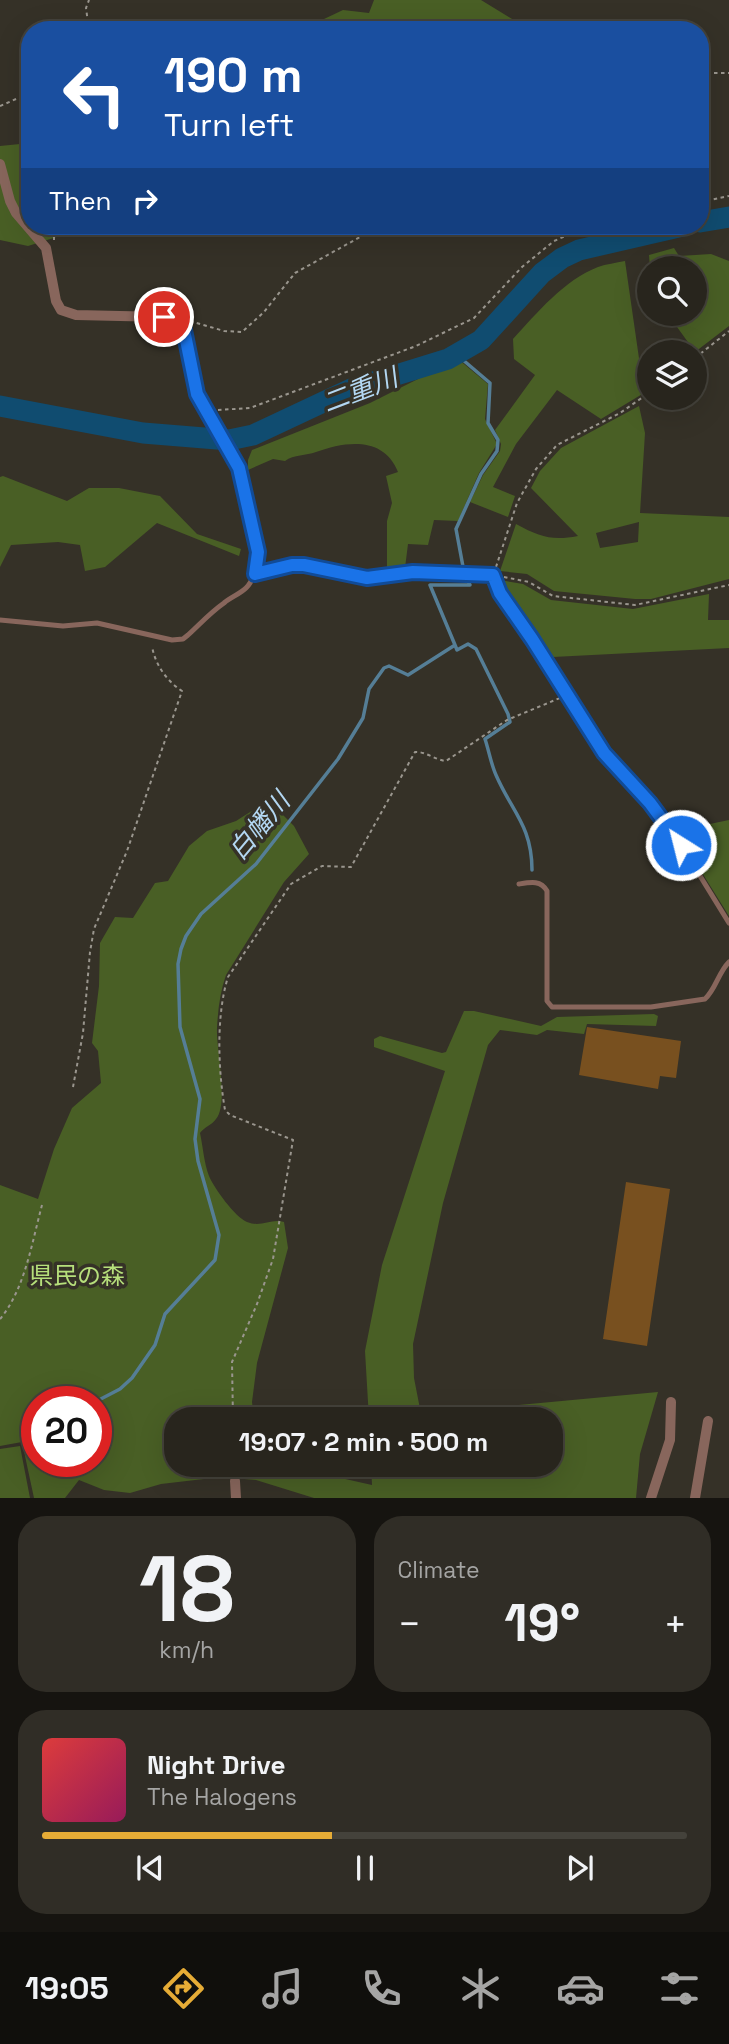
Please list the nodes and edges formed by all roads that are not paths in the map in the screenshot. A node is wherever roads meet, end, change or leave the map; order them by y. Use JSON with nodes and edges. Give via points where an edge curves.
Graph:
{"nodes":[{"id":1,"x":0,"y":164,"type":"edge"},
{"id":2,"x":21,"y":219,"type":"edge"},
{"id":3,"x":35,"y":235,"type":"edge"},
{"id":4,"x":229,"y":450,"type":"joint"},
{"id":5,"x":255,"y":574,"type":"junction"},
{"id":6,"x":0,"y":620,"type":"edge"},
{"id":7,"x":519,"y":884,"type":"dead end"},
{"id":8,"x":729,"y":923,"type":"edge"},
{"id":9,"x":729,"y":962,"type":"edge"},
{"id":10,"x":671,"y":1402,"type":"dead end"},
{"id":11,"x":708,"y":1421,"type":"dead end"},
{"id":12,"x":234,"y":1481,"type":"dead end"},
{"id":13,"x":236,"y":1498,"type":"edge"},
{"id":14,"x":651,"y":1498,"type":"edge"},
{"id":15,"x":695,"y":1498,"type":"edge"}],
"edges":[{"from":1,"to":2,"type":"street","via":[[10,201]]},
{"from":3,"to":4,"type":"street","via":[[46,248],[55,301],[61,310],[76,315],[164,317],[178,322],[184,330],[197,394]]},
{"from":4,"to":5,"type":"lane","via":[[239,468],[258,552]]},
{"from":5,"to":6,"type":"lane","via":[[246,587],[183,639],[97,623],[63,626]]},
{"from":5,"to":8,"type":"lane","via":[[304,565],[367,578],[413,572],[493,575],[500,593],[604,753],[650,803]]},
{"from":7,"to":9,"type":"lane","via":[[537,883],[547,891],[547,1001],[552,1007],[651,1007],[705,999]]},
{"from":10,"to":14,"type":"street","via":[[670,1440]]},
{"from":11,"to":15,"type":"street"},
{"from":12,"to":13,"type":"street"}]}
